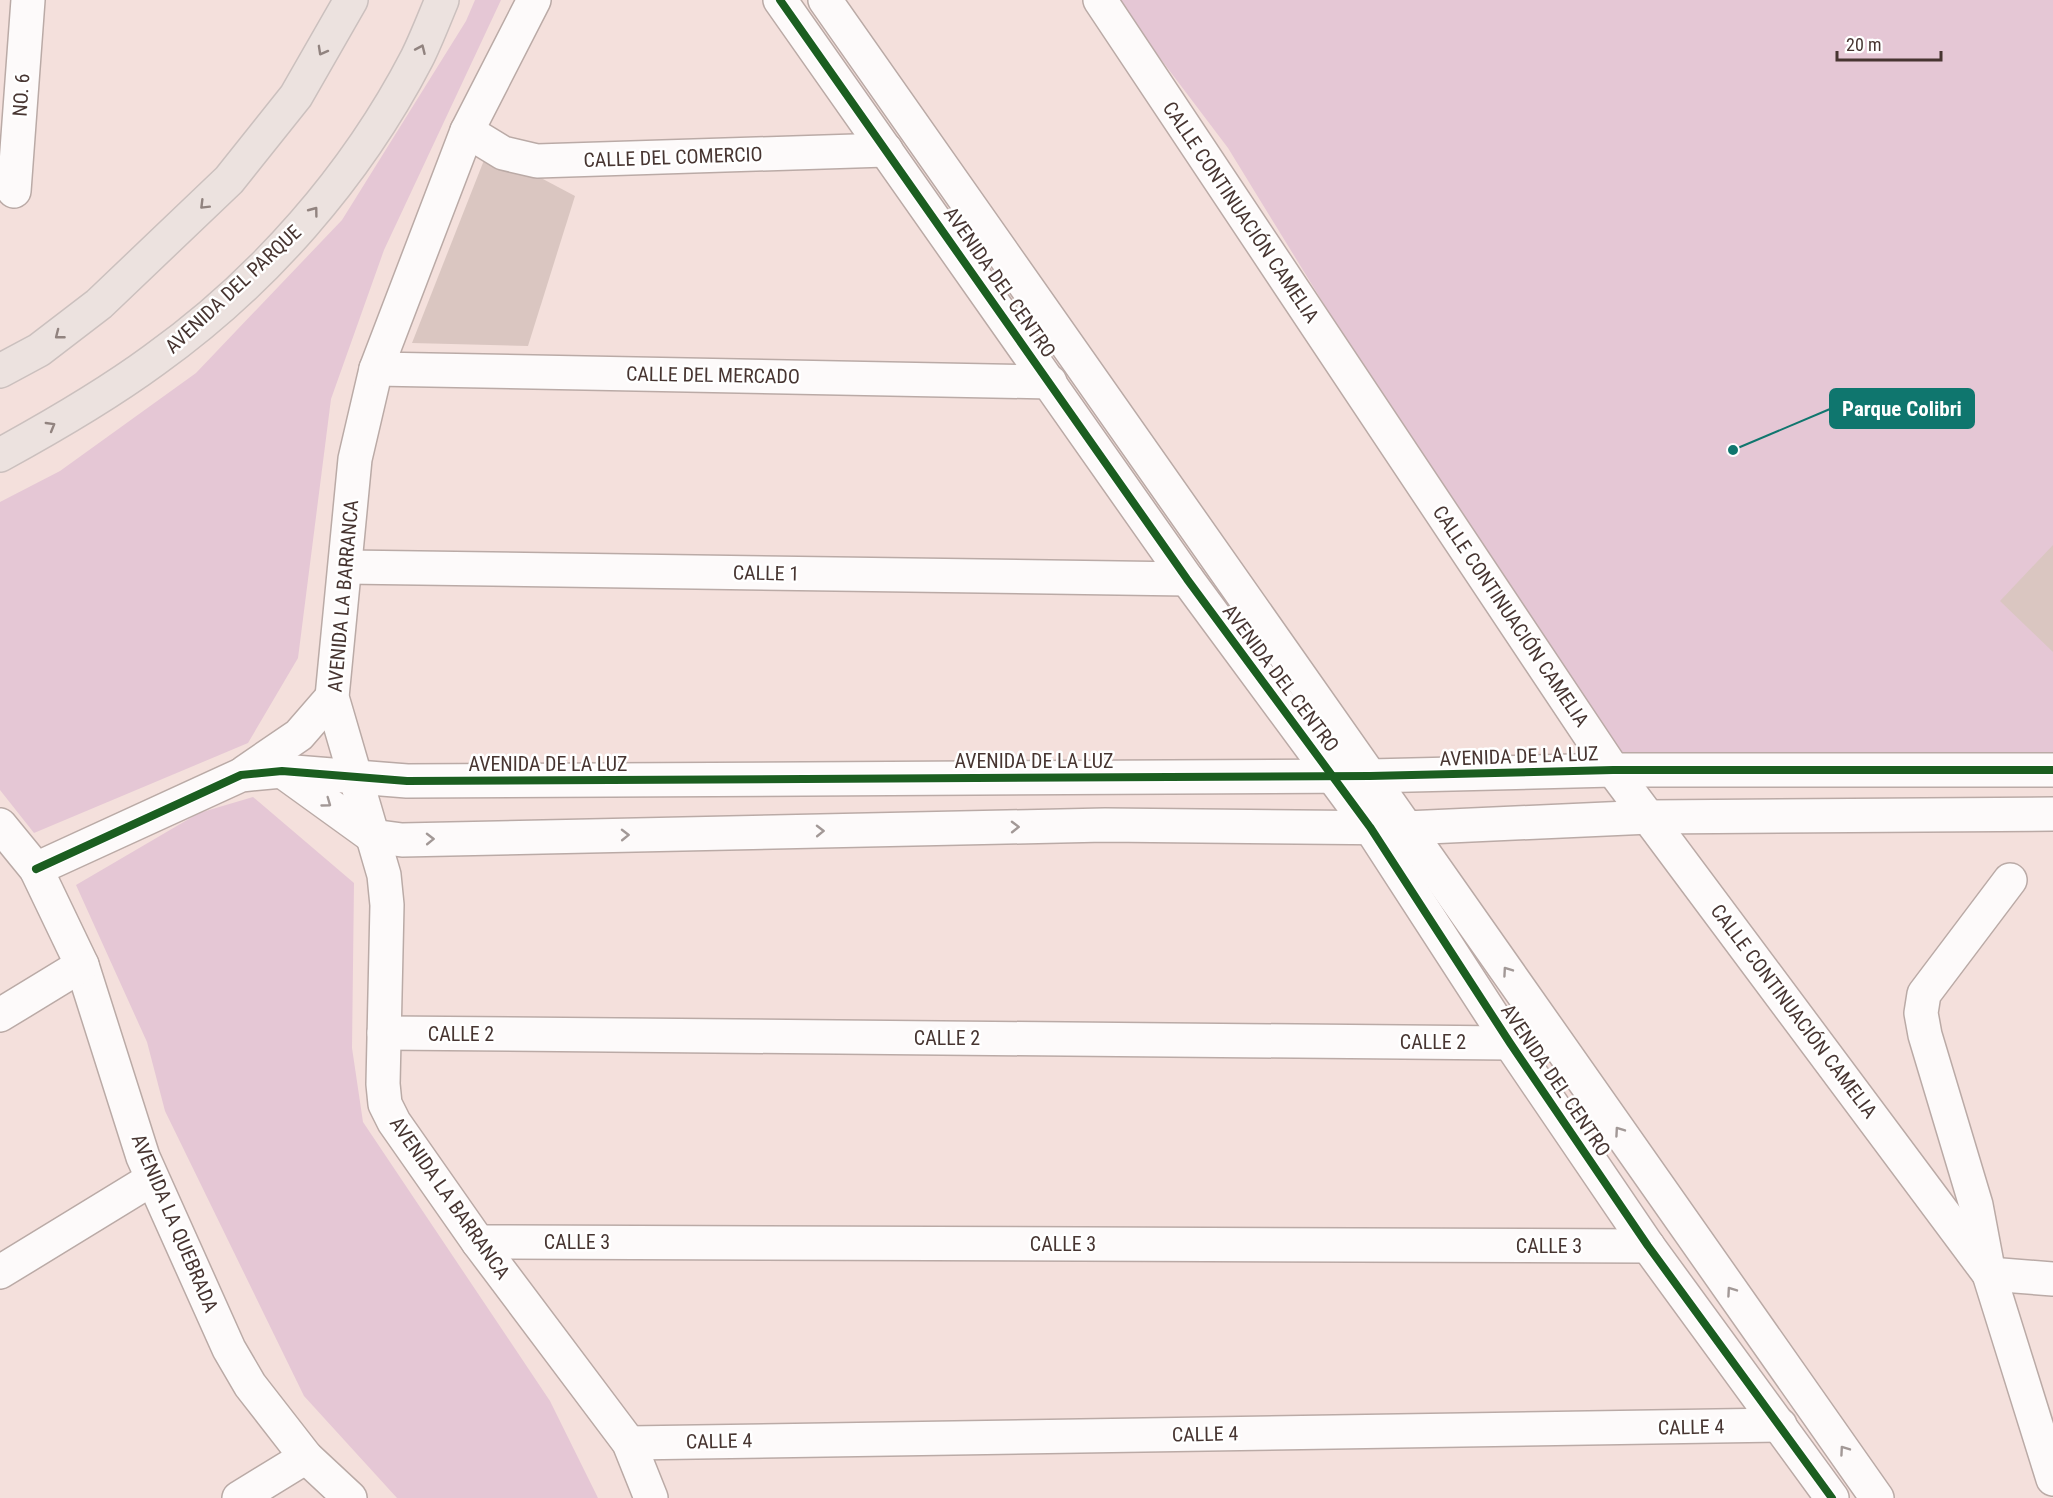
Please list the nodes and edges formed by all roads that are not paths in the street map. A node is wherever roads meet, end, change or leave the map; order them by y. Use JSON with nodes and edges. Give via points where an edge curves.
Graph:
{"nodes":[{"id":1,"x":28,"y":0,"type":"edge"},
{"id":2,"x":351,"y":0,"type":"edge"},
{"id":3,"x":442,"y":0,"type":"edge"},
{"id":4,"x":534,"y":0,"type":"edge"},
{"id":5,"x":780,"y":0,"type":"edge"},
{"id":6,"x":825,"y":0,"type":"edge"},
{"id":7,"x":1100,"y":0,"type":"edge"},
{"id":8,"x":467,"y":131,"type":"junction"},
{"id":9,"x":885,"y":150,"type":"junction"},
{"id":10,"x":15,"y":191,"type":"dead end"},
{"id":11,"x":376,"y":369,"type":"junction"},
{"id":12,"x":0,"y":371,"type":"edge"},
{"id":13,"x":1050,"y":382,"type":"junction"},
{"id":14,"x":0,"y":455,"type":"edge"},
{"id":15,"x":346,"y":567,"type":"junction"},
{"id":16,"x":1187,"y":579,"type":"junction"},
{"id":17,"x":332,"y":696,"type":"junction"},
{"id":18,"x":1613,"y":770,"type":"junction"},
{"id":19,"x":2053,"y":770,"type":"edge"},
{"id":20,"x":282,"y":771,"type":"junction"},
{"id":21,"x":241,"y":775,"type":"junction"},
{"id":22,"x":1334,"y":776,"type":"junction"},
{"id":23,"x":1370,"y":776,"type":"junction"},
{"id":24,"x":356,"y":777,"type":"junction"},
{"id":25,"x":2053,"y":814,"type":"edge"},
{"id":26,"x":1650,"y":817,"type":"junction"},
{"id":27,"x":0,"y":825,"type":"edge"},
{"id":28,"x":1370,"y":827,"type":"junction"},
{"id":29,"x":1406,"y":828,"type":"junction"},
{"id":30,"x":372,"y":836,"type":"junction"},
{"id":31,"x":36,"y":869,"type":"junction"},
{"id":32,"x":2010,"y":880,"type":"dead end"},
{"id":33,"x":82,"y":965,"type":"junction"},
{"id":34,"x":0,"y":1015,"type":"edge"},
{"id":35,"x":384,"y":1033,"type":"junction"},
{"id":36,"x":1510,"y":1043,"type":"junction"},
{"id":37,"x":152,"y":1179,"type":"junction"},
{"id":38,"x":478,"y":1242,"type":"junction"},
{"id":39,"x":1648,"y":1246,"type":"junction"},
{"id":40,"x":0,"y":1272,"type":"edge"},
{"id":41,"x":1989,"y":1274,"type":"junction"},
{"id":42,"x":2053,"y":1279,"type":"edge"},
{"id":43,"x":1780,"y":1425,"type":"junction"},
{"id":44,"x":629,"y":1443,"type":"junction"},
{"id":45,"x":306,"y":1457,"type":"junction"},
{"id":46,"x":2053,"y":1479,"type":"edge"},
{"id":47,"x":239,"y":1498,"type":"edge"},
{"id":48,"x":350,"y":1498,"type":"edge"},
{"id":49,"x":651,"y":1498,"type":"edge"},
{"id":50,"x":1832,"y":1498,"type":"edge"},
{"id":51,"x":1877,"y":1498,"type":"edge"}],
"edges":[{"from":1,"to":10,"type":"street","name":"NO. 6"},
{"from":2,"to":12,"type":"main road","one_way":true,"via":[[296,96],[230,180],[99,304],[39,350]]},
{"from":14,"to":3,"type":"main road","name":"AVENIDA DEL PARQUE","one_way":true,"via":[[76,412],[155,360],[231,297],[301,229],[361,150],[417,58]]},
{"from":4,"to":8,"type":"street","name":"AVENIDA LA BARRANCA"},
{"from":5,"to":9,"type":"street","name":"AVENIDA DEL CENTRO"},
{"from":6,"to":23,"type":"street","name":"AVENIDA DEL CENTRO"},
{"from":7,"to":18,"type":"street","name":"CALLE CONTINUACIÓN CAMELIA"},
{"from":8,"to":9,"type":"street","name":"CALLE DEL COMERCIO","via":[[503,153],[537,161]]},
{"from":8,"to":11,"type":"street","name":"AVENIDA LA BARRANCA"},
{"from":9,"to":13,"type":"street","name":"AVENIDA DEL CENTRO"},
{"from":11,"to":13,"type":"street","name":"CALLE DEL MERCADO"},
{"from":11,"to":15,"type":"street","name":"AVENIDA LA BARRANCA","via":[[355,459]]},
{"from":13,"to":16,"type":"street","name":"AVENIDA DEL CENTRO"},
{"from":15,"to":16,"type":"street","name":"CALLE 1"},
{"from":15,"to":17,"type":"street","name":"AVENIDA LA BARRANCA"},
{"from":16,"to":22,"type":"street","name":"AVENIDA DEL CENTRO"},
{"from":17,"to":21,"type":"street","via":[[299,735]]},
{"from":17,"to":24,"type":"street","name":"AVENIDA LA BARRANCA"},
{"from":18,"to":19,"type":"street","name":"AVENIDA DE LA LUZ"},
{"from":18,"to":23,"type":"street","name":"AVENIDA DE LA LUZ"},
{"from":18,"to":26,"type":"street","name":"CALLE CONTINUACIÓN CAMELIA"},
{"from":20,"to":21,"type":"street","name":"AVENIDA DE LA LUZ"},
{"from":20,"to":24,"type":"street","name":"AVENIDA DE LA LUZ"},
{"from":20,"to":30,"type":"street","one_way":true},
{"from":21,"to":31,"type":"street","name":"AVENIDA DE LA LUZ"},
{"from":22,"to":23,"type":"street","name":"AVENIDA DE LA LUZ"},
{"from":22,"to":24,"type":"street","name":"AVENIDA DE LA LUZ","via":[[419,781]]},
{"from":22,"to":28,"type":"street","name":"AVENIDA DEL CENTRO"},
{"from":23,"to":29,"type":"street","name":"AVENIDA DEL CENTRO"},
{"from":24,"to":30,"type":"street","name":"AVENIDA LA BARRANCA"},
{"from":25,"to":26,"type":"street"},
{"from":26,"to":29,"type":"street"},
{"from":26,"to":41,"type":"street","name":"CALLE CONTINUACIÓN CAMELIA"},
{"from":27,"to":31,"type":"street","name":"AVENIDA LA QUEBRADA"},
{"from":28,"to":29,"type":"street"},
{"from":30,"to":28,"type":"street","one_way":true,"via":[[402,840],[1105,825]]},
{"from":28,"to":36,"type":"street","name":"AVENIDA DEL CENTRO"},
{"from":51,"to":29,"type":"street","name":"AVENIDA DEL CENTRO","one_way":true},
{"from":30,"to":35,"type":"street","name":"AVENIDA LA BARRANCA","via":[[384,875],[387,905]]},
{"from":31,"to":33,"type":"street","name":"AVENIDA LA QUEBRADA"},
{"from":32,"to":41,"type":"street","name":"CALLE CONTINUACIÓN CAMELIA","via":[[1924,994],[1922,1013],[1925,1035],[1976,1205]]},
{"from":33,"to":34,"type":"street"},
{"from":33,"to":37,"type":"street","name":"AVENIDA LA QUEBRADA"},
{"from":35,"to":36,"type":"street","name":"CALLE 2"},
{"from":35,"to":38,"type":"street","name":"AVENIDA LA BARRANCA","via":[[386,1104],[394,1122]]},
{"from":36,"to":39,"type":"street","name":"AVENIDA DEL CENTRO"},
{"from":37,"to":40,"type":"street"},
{"from":37,"to":45,"type":"street","name":"AVENIDA LA QUEBRADA","via":[[229,1349],[250,1385]]},
{"from":38,"to":39,"type":"street","name":"CALLE 3"},
{"from":38,"to":44,"type":"street","name":"AVENIDA LA BARRANCA"},
{"from":39,"to":43,"type":"street","name":"AVENIDA DEL CENTRO"},
{"from":41,"to":42,"type":"street"},
{"from":41,"to":46,"type":"street","name":"CALLE CONTINUACIÓN CAMELIA"},
{"from":43,"to":44,"type":"street","name":"CALLE 4"},
{"from":43,"to":50,"type":"street","name":"AVENIDA DEL CENTRO"},
{"from":44,"to":49,"type":"street","name":"AVENIDA LA BARRANCA"},
{"from":45,"to":47,"type":"street"},
{"from":45,"to":48,"type":"street","name":"AVENIDA LA QUEBRADA"}]}
